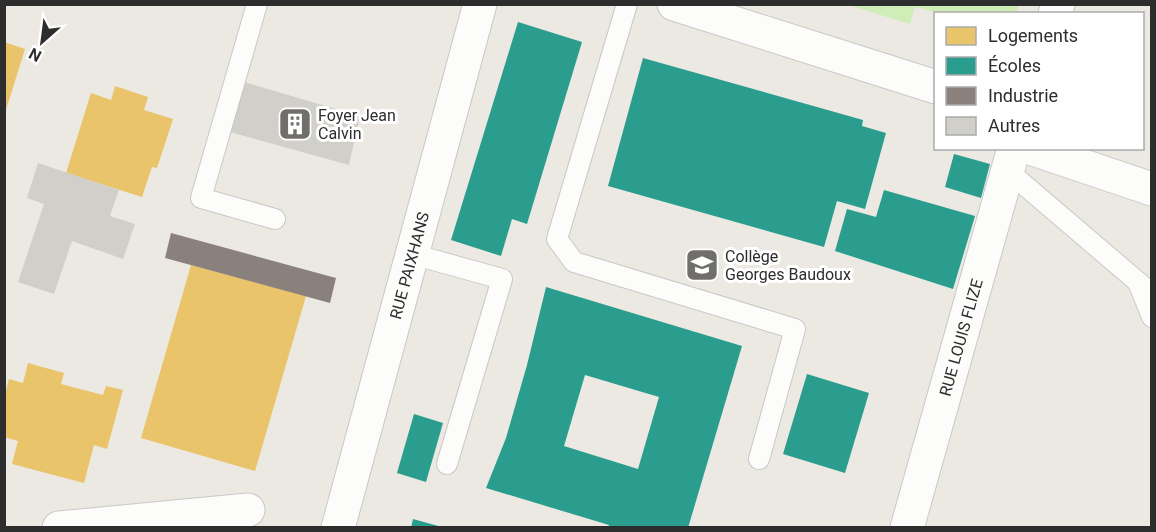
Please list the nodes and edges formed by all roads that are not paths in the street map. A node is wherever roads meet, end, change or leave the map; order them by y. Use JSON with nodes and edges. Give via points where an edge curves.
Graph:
{"nodes":[{"id":1,"x":257,"y":4,"type":"edge"},
{"id":2,"x":480,"y":4,"type":"edge"},
{"id":3,"x":627,"y":4,"type":"edge"},
{"id":4,"x":674,"y":4,"type":"edge"},
{"id":5,"x":934,"y":86,"type":"edge"},
{"id":6,"x":1017,"y":156,"type":"edge"},
{"id":7,"x":1152,"y":189,"type":"edge"},
{"id":8,"x":275,"y":219,"type":"dead end"},
{"id":9,"x":412,"y":254,"type":"junction"},
{"id":10,"x":1145,"y":288,"type":"edge"},
{"id":11,"x":1152,"y":317,"type":"edge"},
{"id":12,"x":759,"y":459,"type":"dead end"},
{"id":13,"x":447,"y":464,"type":"dead end"},
{"id":14,"x":248,"y":510,"type":"dead end"},
{"id":15,"x":59,"y":528,"type":"edge"},
{"id":16,"x":338,"y":528,"type":"edge"},
{"id":17,"x":907,"y":528,"type":"edge"}],
"edges":[{"from":1,"to":8,"type":"lane","via":[[201,198]]},
{"from":2,"to":9,"type":"street","name":"RUE PAIXHANS"},
{"from":3,"to":12,"type":"lane","via":[[557,239],[574,262],[795,329]]},
{"from":4,"to":5,"type":"street"},
{"from":6,"to":7,"type":"street"},
{"from":6,"to":10,"type":"lane"},
{"from":6,"to":17,"type":"street","name":"RUE LOUIS FLIZE"},
{"from":9,"to":13,"type":"lane","via":[[502,279]]},
{"from":9,"to":16,"type":"street","name":"RUE PAIXHANS"},
{"from":10,"to":11,"type":"lane"},
{"from":14,"to":15,"type":"street"}]}
